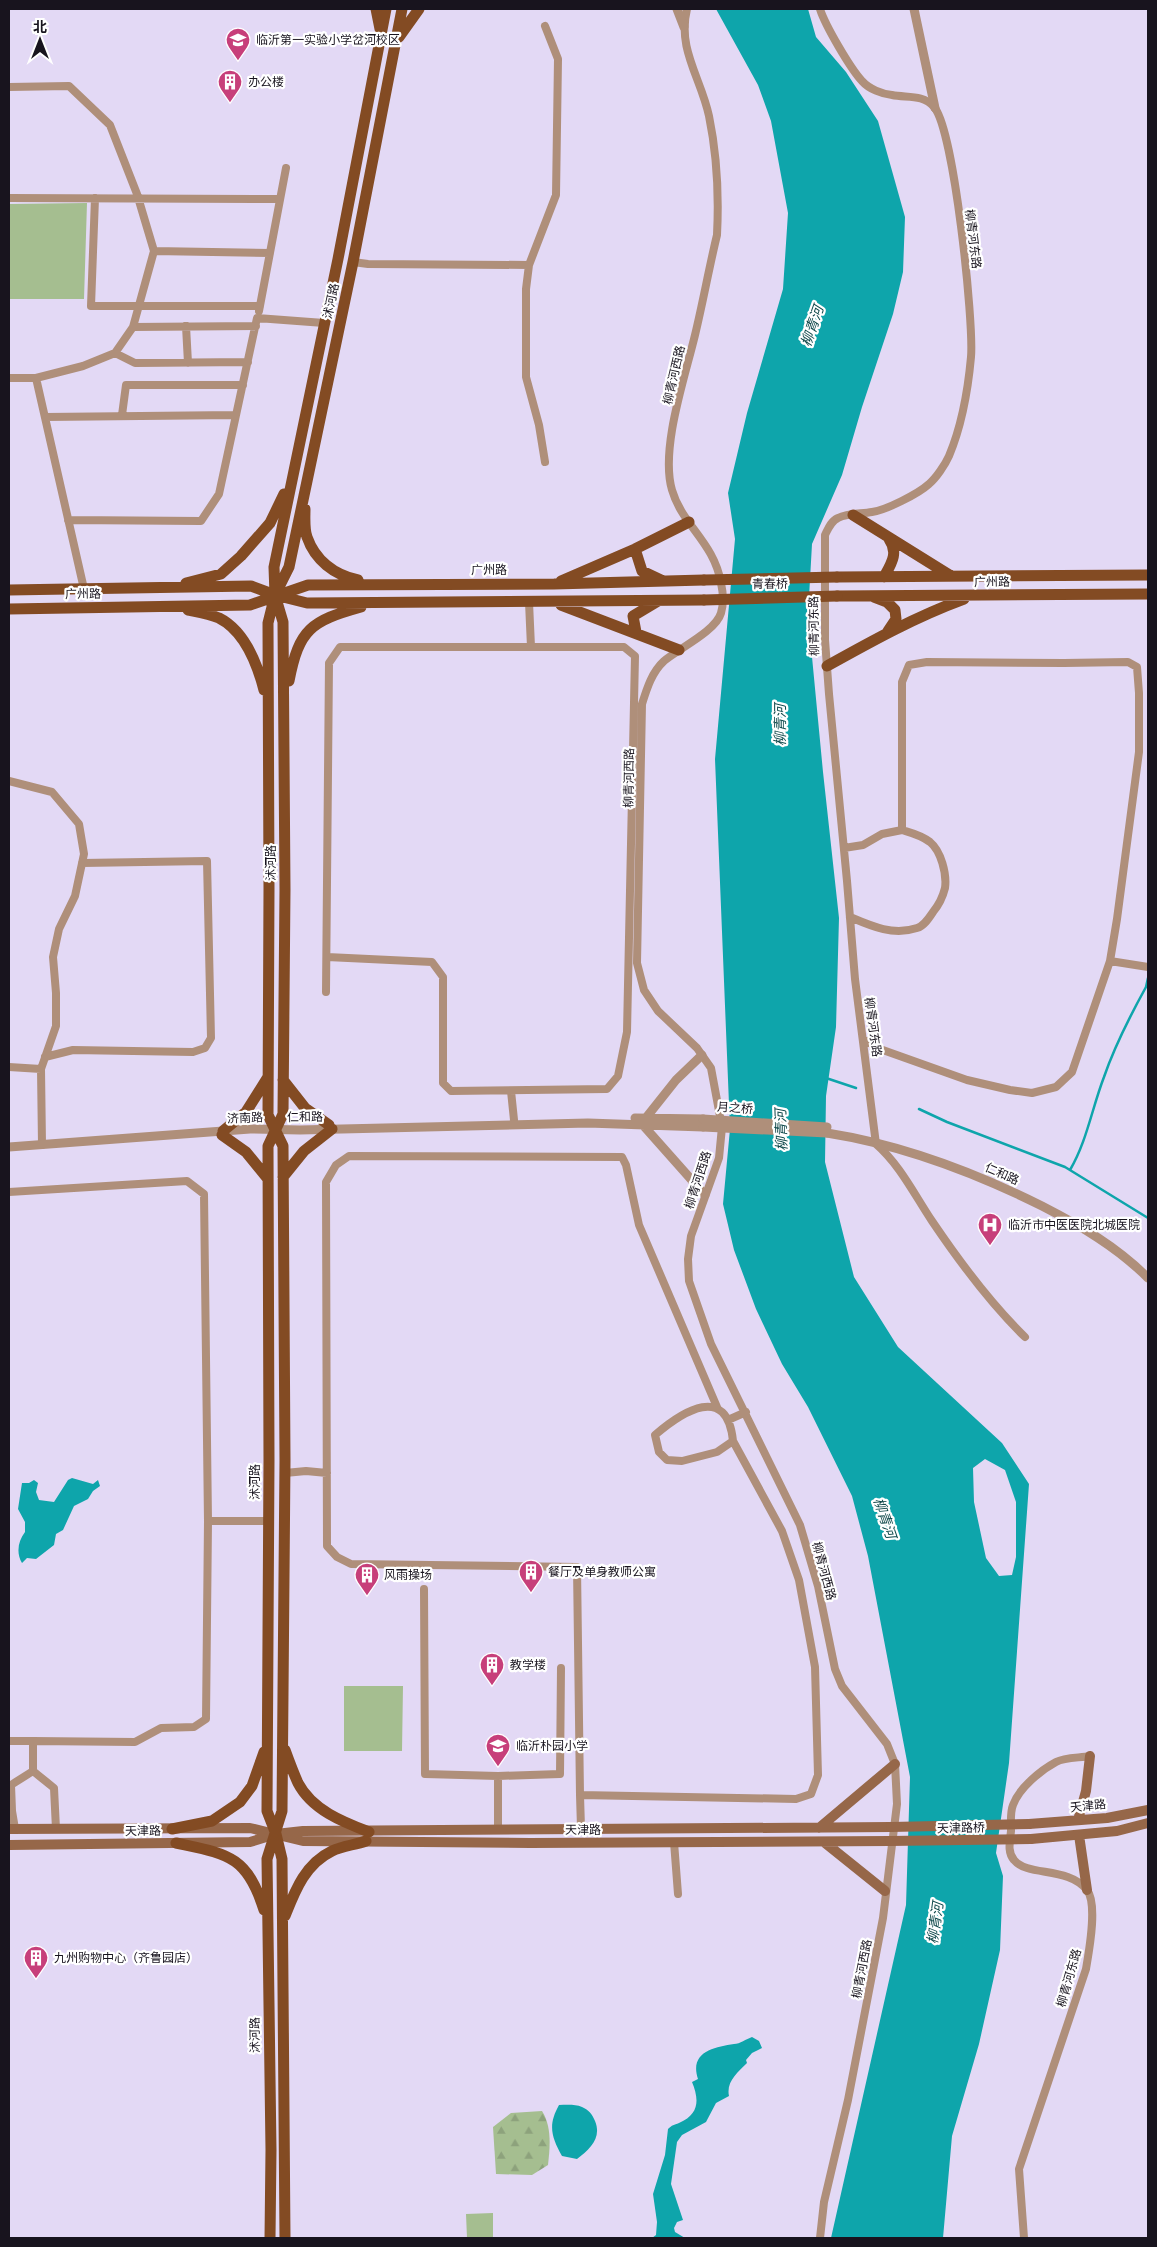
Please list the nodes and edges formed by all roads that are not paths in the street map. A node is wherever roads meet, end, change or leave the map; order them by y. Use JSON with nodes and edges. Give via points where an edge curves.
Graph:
{"nodes":[{"id":1,"x":376,"y":9,"type":"edge"},
{"id":2,"x":386,"y":9,"type":"edge"},
{"id":3,"x":402,"y":9,"type":"edge"},
{"id":4,"x":419,"y":9,"type":"edge"},
{"id":5,"x":677,"y":9,"type":"edge"},
{"id":6,"x":687,"y":9,"type":"edge"},
{"id":7,"x":820,"y":9,"type":"edge"},
{"id":8,"x":914,"y":9,"type":"edge"},
{"id":9,"x":545,"y":26,"type":"dead end"},
{"id":10,"x":684,"y":27,"type":"junction"},
{"id":11,"x":381,"y":37,"type":"junction"},
{"id":12,"x":396,"y":40,"type":"junction"},
{"id":13,"x":9,"y":87,"type":"edge"},
{"id":14,"x":935,"y":108,"type":"junction"},
{"id":15,"x":286,"y":168,"type":"dead end"},
{"id":16,"x":9,"y":198,"type":"edge"},
{"id":17,"x":94,"y":198,"type":"junction"},
{"id":18,"x":139,"y":199,"type":"junction"},
{"id":19,"x":280,"y":199,"type":"junction"},
{"id":20,"x":154,"y":252,"type":"junction"},
{"id":21,"x":270,"y":253,"type":"junction"},
{"id":22,"x":353,"y":262,"type":"junction"},
{"id":23,"x":529,"y":265,"type":"junction"},
{"id":24,"x":139,"y":306,"type":"junction"},
{"id":25,"x":260,"y":306,"type":"junction"},
{"id":26,"x":258,"y":318,"type":"junction"},
{"id":27,"x":324,"y":323,"type":"junction"},
{"id":28,"x":133,"y":326,"type":"junction"},
{"id":29,"x":186,"y":326,"type":"junction"},
{"id":30,"x":256,"y":326,"type":"junction"},
{"id":31,"x":115,"y":354,"type":"junction"},
{"id":32,"x":188,"y":362,"type":"junction"},
{"id":33,"x":248,"y":362,"type":"junction"},
{"id":34,"x":9,"y":378,"type":"edge"},
{"id":35,"x":36,"y":378,"type":"junction"},
{"id":36,"x":243,"y":385,"type":"junction"},
{"id":37,"x":122,"y":415,"type":"junction"},
{"id":38,"x":236,"y":415,"type":"junction"},
{"id":39,"x":45,"y":417,"type":"junction"},
{"id":40,"x":545,"y":462,"type":"dead end"},
{"id":41,"x":290,"y":481,"type":"junction"},
{"id":42,"x":304,"y":491,"type":"junction"},
{"id":43,"x":853,"y":515,"type":"junction"},
{"id":44,"x":68,"y":520,"type":"junction"},
{"id":45,"x":689,"y":522,"type":"junction"},
{"id":46,"x":888,"y":538,"type":"junction"},
{"id":47,"x":635,"y":549,"type":"junction"},
{"id":48,"x":1148,"y":575,"type":"edge"},
{"id":49,"x":837,"y":577,"type":"joint"},
{"id":50,"x":884,"y":577,"type":"junction"},
{"id":51,"x":952,"y":577,"type":"junction"},
{"id":52,"x":704,"y":580,"type":"joint"},
{"id":53,"x":662,"y":581,"type":"junction"},
{"id":54,"x":554,"y":584,"type":"junction"},
{"id":55,"x":382,"y":585,"type":"junction"},
{"id":56,"x":171,"y":587,"type":"junction"},
{"id":57,"x":84,"y":589,"type":"junction"},
{"id":58,"x":9,"y":590,"type":"edge"},
{"id":59,"x":1148,"y":594,"type":"edge"},
{"id":60,"x":275,"y":595,"type":"junction"},
{"id":61,"x":837,"y":596,"type":"joint"},
{"id":62,"x":872,"y":596,"type":"junction"},
{"id":63,"x":972,"y":596,"type":"junction"},
{"id":64,"x":659,"y":600,"type":"junction"},
{"id":65,"x":704,"y":600,"type":"joint"},
{"id":66,"x":529,"y":602,"type":"junction"},
{"id":67,"x":555,"y":602,"type":"junction"},
{"id":68,"x":375,"y":603,"type":"junction"},
{"id":69,"x":174,"y":606,"type":"junction"},
{"id":70,"x":9,"y":608,"type":"edge"},
{"id":71,"x":888,"y":631,"type":"junction"},
{"id":72,"x":636,"y":632,"type":"junction"},
{"id":73,"x":531,"y":647,"type":"junction"},
{"id":74,"x":679,"y":650,"type":"junction"},
{"id":75,"x":826,"y":666,"type":"junction"},
{"id":76,"x":284,"y":705,"type":"junction"},
{"id":77,"x":268,"y":709,"type":"junction"},
{"id":78,"x":9,"y":781,"type":"edge"},
{"id":79,"x":902,"y":830,"type":"junction"},
{"id":80,"x":844,"y":848,"type":"junction"},
{"id":81,"x":82,"y":863,"type":"junction"},
{"id":82,"x":850,"y":917,"type":"junction"},
{"id":83,"x":327,"y":957,"type":"junction"},
{"id":84,"x":1110,"y":961,"type":"junction"},
{"id":85,"x":1148,"y":967,"type":"edge"},
{"id":86,"x":326,"y":992,"type":"dead end"},
{"id":87,"x":863,"y":1039,"type":"junction"},
{"id":88,"x":702,"y":1055,"type":"junction"},
{"id":89,"x":45,"y":1057,"type":"junction"},
{"id":90,"x":9,"y":1068,"type":"edge"},
{"id":91,"x":41,"y":1069,"type":"junction"},
{"id":92,"x":268,"y":1077,"type":"junction"},
{"id":93,"x":283,"y":1080,"type":"junction"},
{"id":94,"x":511,"y":1091,"type":"junction"},
{"id":95,"x":514,"y":1120,"type":"junction"},
{"id":96,"x":644,"y":1122,"type":"junction"},
{"id":97,"x":703,"y":1123,"type":"joint"},
{"id":98,"x":331,"y":1127,"type":"junction"},
{"id":99,"x":275,"y":1130,"type":"junction"},
{"id":100,"x":827,"y":1130,"type":"joint"},
{"id":101,"x":222,"y":1133,"type":"junction"},
{"id":102,"x":877,"y":1142,"type":"junction"},
{"id":103,"x":42,"y":1145,"type":"junction"},
{"id":104,"x":9,"y":1147,"type":"edge"},
{"id":105,"x":9,"y":1152,"type":"edge"},
{"id":106,"x":284,"y":1178,"type":"junction"},
{"id":107,"x":268,"y":1179,"type":"junction"},
{"id":108,"x":9,"y":1192,"type":"edge"},
{"id":109,"x":705,"y":1195,"type":"junction"},
{"id":110,"x":1148,"y":1271,"type":"edge"},
{"id":111,"x":1148,"y":1278,"type":"edge"},
{"id":112,"x":1025,"y":1337,"type":"dead end"},
{"id":113,"x":717,"y":1407,"type":"junction"},
{"id":114,"x":746,"y":1412,"type":"junction"},
{"id":115,"x":728,"y":1420,"type":"junction"},
{"id":116,"x":733,"y":1441,"type":"junction"},
{"id":117,"x":285,"y":1473,"type":"junction"},
{"id":118,"x":327,"y":1473,"type":"junction"},
{"id":119,"x":208,"y":1521,"type":"junction"},
{"id":120,"x":269,"y":1522,"type":"junction"},
{"id":121,"x":424,"y":1589,"type":"dead end"},
{"id":122,"x":561,"y":1668,"type":"dead end"},
{"id":123,"x":9,"y":1741,"type":"edge"},
{"id":124,"x":33,"y":1741,"type":"junction"},
{"id":125,"x":267,"y":1743,"type":"junction"},
{"id":126,"x":282,"y":1744,"type":"junction"},
{"id":127,"x":1090,"y":1756,"type":"joint"},
{"id":128,"x":895,"y":1764,"type":"junction"},
{"id":129,"x":33,"y":1771,"type":"junction"},
{"id":130,"x":498,"y":1776,"type":"junction"},
{"id":131,"x":580,"y":1795,"type":"junction"},
{"id":132,"x":1148,"y":1810,"type":"edge"},
{"id":133,"x":1078,"y":1820,"type":"junction"},
{"id":134,"x":1148,"y":1823,"type":"edge"},
{"id":135,"x":1029,"y":1824,"type":"joint"},
{"id":136,"x":891,"y":1826,"type":"joint"},
{"id":137,"x":582,"y":1828,"type":"junction"},
{"id":138,"x":819,"y":1828,"type":"junction"},
{"id":139,"x":12,"y":1829,"type":"edge"},
{"id":140,"x":56,"y":1829,"type":"junction"},
{"id":141,"x":172,"y":1829,"type":"junction"},
{"id":142,"x":498,"y":1829,"type":"junction"},
{"id":143,"x":276,"y":1834,"type":"junction"},
{"id":144,"x":1079,"y":1835,"type":"junction"},
{"id":145,"x":367,"y":1836,"type":"junction"},
{"id":146,"x":674,"y":1842,"type":"junction"},
{"id":147,"x":824,"y":1842,"type":"junction"},
{"id":148,"x":890,"y":1842,"type":"joint"},
{"id":149,"x":176,"y":1843,"type":"junction"},
{"id":150,"x":9,"y":1845,"type":"edge"},
{"id":151,"x":1087,"y":1890,"type":"junction"},
{"id":152,"x":885,"y":1891,"type":"junction"},
{"id":153,"x":678,"y":1894,"type":"dead end"},
{"id":154,"x":283,"y":1920,"type":"junction"},
{"id":155,"x":268,"y":1921,"type":"junction"},
{"id":156,"x":270,"y":2238,"type":"edge"},
{"id":157,"x":285,"y":2238,"type":"edge"},
{"id":158,"x":820,"y":2238,"type":"edge"},
{"id":159,"x":1024,"y":2238,"type":"edge"}],
"edges":[{"from":1,"to":11,"type":"main road"},
{"from":2,"to":11,"type":"main road","name":"沭河路"},
{"from":3,"to":12,"type":"main road","name":"沭河路"},
{"from":4,"to":12,"type":"main road"},
{"from":5,"to":10,"type":"street"},
{"from":6,"to":10,"type":"street","name":"柳青河西路"},
{"from":7,"to":14,"type":"street","via":[[824,21],[862,81],[890,95],[922,98]]},
{"from":8,"to":14,"type":"street"},
{"from":9,"to":23,"type":"street","via":[[558,58],[556,195]]},
{"from":10,"to":45,"type":"street","name":"柳青河西路","via":[[684,41],[709,115],[719,205],[717,235],[670,451],[672,491]]},
{"from":11,"to":27,"type":"main road","name":"沭河路"},
{"from":12,"to":22,"type":"main road","name":"沭河路"},
{"from":13,"to":18,"type":"street","via":[[69,86],[110,126]]},
{"from":14,"to":43,"type":"street","name":"柳青河东路","via":[[946,139],[964,246],[971,355],[960,426],[948,458],[929,484],[874,512]]},
{"from":15,"to":19,"type":"street"},
{"from":16,"to":17,"type":"street"},
{"from":17,"to":18,"type":"street"},
{"from":17,"to":24,"type":"street","via":[[92,306]]},
{"from":18,"to":19,"type":"street"},
{"from":18,"to":20,"type":"street"},
{"from":19,"to":21,"type":"street"},
{"from":20,"to":21,"type":"street"},
{"from":20,"to":24,"type":"street"},
{"from":21,"to":25,"type":"street"},
{"from":22,"to":23,"type":"street"},
{"from":22,"to":42,"type":"main road","name":"沭河路"},
{"from":23,"to":40,"type":"street","via":[[526,377]]},
{"from":24,"to":25,"type":"street"},
{"from":24,"to":28,"type":"street"},
{"from":25,"to":26,"type":"street"},
{"from":26,"to":27,"type":"street"},
{"from":26,"to":30,"type":"street"},
{"from":27,"to":41,"type":"main road","name":"沭河路"},
{"from":28,"to":29,"type":"street"},
{"from":28,"to":31,"type":"street"},
{"from":29,"to":30,"type":"street"},
{"from":29,"to":32,"type":"street"},
{"from":30,"to":33,"type":"street"},
{"from":31,"to":32,"type":"street","via":[[134,363]]},
{"from":31,"to":35,"type":"street"},
{"from":32,"to":33,"type":"street"},
{"from":33,"to":36,"type":"street"},
{"from":34,"to":35,"type":"street"},
{"from":35,"to":39,"type":"street"},
{"from":36,"to":37,"type":"street","via":[[126,385]]},
{"from":36,"to":38,"type":"street"},
{"from":37,"to":38,"type":"street"},
{"from":37,"to":39,"type":"street"},
{"from":38,"to":44,"type":"street","via":[[219,494],[201,520]]},
{"from":39,"to":44,"type":"street"},
{"from":41,"to":56,"type":"main road","via":[[270,523],[221,574]]},
{"from":41,"to":60,"type":"main road","name":"沭河路","via":[[274,567]]},
{"from":42,"to":55,"type":"main road","via":[[306,535],[318,560],[346,578]]},
{"from":42,"to":60,"type":"main road","name":"沭河路","via":[[289,567]]},
{"from":43,"to":46,"type":"main road"},
{"from":43,"to":75,"type":"street","name":"柳青河东路","via":[[838,518],[830,524],[825,535]]},
{"from":44,"to":57,"type":"street"},
{"from":45,"to":47,"type":"main road"},
{"from":45,"to":74,"type":"street","name":"柳青河西路","via":[[711,551],[719,570],[723,594],[721,614],[700,637]]},
{"from":46,"to":50,"type":"main road","via":[[894,547],[894,559]]},
{"from":46,"to":51,"type":"main road"},
{"from":47,"to":53,"type":"main road","via":[[642,571]]},
{"from":47,"to":54,"type":"main road"},
{"from":48,"to":51,"type":"main road","name":"广州路"},
{"from":49,"to":50,"type":"main road","name":"广州路"},
{"from":49,"to":52,"type":"main road","name":"青春桥","bridge":true},
{"from":50,"to":51,"type":"main road","name":"广州路"},
{"from":52,"to":53,"type":"main road","name":"广州路"},
{"from":53,"to":54,"type":"main road","name":"广州路"},
{"from":54,"to":55,"type":"main road","name":"广州路"},
{"from":55,"to":60,"type":"main road","name":"广州路","via":[[308,585]]},
{"from":56,"to":57,"type":"main road","name":"广州路"},
{"from":56,"to":60,"type":"main road","name":"广州路","via":[[251,586]]},
{"from":57,"to":58,"type":"main road","name":"广州路"},
{"from":59,"to":63,"type":"main road","name":"广州路"},
{"from":60,"to":68,"type":"main road","name":"广州路","via":[[307,603]]},
{"from":60,"to":69,"type":"main road","name":"广州路","via":[[250,605]]},
{"from":60,"to":76,"type":"main road","name":"沭河路","via":[[283,622]]},
{"from":60,"to":77,"type":"main road","name":"沭河路","via":[[268,623]]},
{"from":61,"to":62,"type":"main road","name":"广州路"},
{"from":61,"to":65,"type":"main road","name":"青春桥","bridge":true},
{"from":62,"to":63,"type":"main road","name":"广州路"},
{"from":62,"to":71,"type":"main road","via":[[895,610],[896,619]]},
{"from":63,"to":71,"type":"main road"},
{"from":64,"to":65,"type":"main road","name":"广州路"},
{"from":64,"to":67,"type":"main road","name":"广州路"},
{"from":64,"to":72,"type":"main road","via":[[633,616]]},
{"from":66,"to":67,"type":"main road","name":"广州路"},
{"from":66,"to":68,"type":"main road","name":"广州路"},
{"from":66,"to":73,"type":"street"},
{"from":67,"to":72,"type":"main road"},
{"from":68,"to":76,"type":"main road","via":[[333,615],[310,629],[295,653]]},
{"from":69,"to":70,"type":"main road","name":"广州路"},
{"from":69,"to":77,"type":"main road","via":[[219,618],[239,634],[258,666]]},
{"from":71,"to":75,"type":"main road"},
{"from":72,"to":74,"type":"main road"},
{"from":73,"to":83,"type":"street","via":[[340,647],[329,663]]},
{"from":73,"to":94,"type":"street","via":[[624,647],[635,656],[628,1032],[618,1076],[607,1089]]},
{"from":74,"to":88,"type":"street","name":"柳青河西路","via":[[653,674],[642,704],[637,963],[644,990],[658,1010]]},
{"from":75,"to":80,"type":"street","name":"柳青河东路"},
{"from":76,"to":93,"type":"main road","name":"沭河路"},
{"from":77,"to":92,"type":"main road","name":"沭河路"},
{"from":78,"to":81,"type":"street","via":[[52,792],[79,824],[84,854]]},
{"from":79,"to":80,"type":"street","via":[[882,834],[863,845]]},
{"from":79,"to":82,"type":"street","via":[[931,843],[941,860],[945,889],[937,906],[918,928],[886,931]]},
{"from":79,"to":84,"type":"street","via":[[902,682],[909,665],[927,662],[1128,662],[1137,668],[1139,752]]},
{"from":80,"to":82,"type":"street","name":"柳青河东路"},
{"from":81,"to":89,"type":"street","via":[[75,896],[60,929],[53,957],[56,1026]]},
{"from":81,"to":89,"type":"street","via":[[207,861],[211,1038],[205,1048],[193,1052],[73,1050]]},
{"from":82,"to":87,"type":"street","name":"柳青河东路","via":[[854,979]]},
{"from":83,"to":86,"type":"street"},
{"from":83,"to":94,"type":"street","via":[[432,962],[443,977],[443,1083],[451,1091]]},
{"from":84,"to":85,"type":"street"},
{"from":84,"to":87,"type":"street","via":[[1072,1072],[1056,1087],[1032,1093],[968,1080],[880,1049]]},
{"from":87,"to":102,"type":"street","name":"柳青河东路"},
{"from":88,"to":96,"type":"street","via":[[676,1080]]},
{"from":88,"to":109,"type":"street","name":"柳青河西路","via":[[712,1068],[722,1127],[719,1158]]},
{"from":89,"to":91,"type":"street"},
{"from":90,"to":91,"type":"street"},
{"from":91,"to":103,"type":"street"},
{"from":92,"to":99,"type":"main road","name":"沭河路","via":[[268,1115]]},
{"from":92,"to":101,"type":"main road","via":[[246,1112]]},
{"from":93,"to":98,"type":"main road","via":[[305,1108]]},
{"from":93,"to":99,"type":"main road","name":"沭河路","via":[[283,1114]]},
{"from":94,"to":95,"type":"street"},
{"from":95,"to":96,"type":"street","name":"仁和路"},
{"from":95,"to":98,"type":"street","name":"仁和路"},
{"from":96,"to":97,"type":"street","name":"仁和路"},
{"from":96,"to":98,"type":"street","name":"仁和路"},
{"from":96,"to":109,"type":"street"},
{"from":97,"to":100,"type":"street","name":"月之桥","bridge":true},
{"from":98,"to":99,"type":"street","name":"仁和路","via":[[300,1126]]},
{"from":98,"to":106,"type":"main road","via":[[304,1151]]},
{"from":99,"to":101,"type":"street","name":"济南路"},
{"from":99,"to":106,"type":"main road","name":"沭河路","via":[[283,1146]]},
{"from":99,"to":107,"type":"main road","name":"沭河路","via":[[268,1146]]},
{"from":100,"to":102,"type":"street","name":"仁和路"},
{"from":101,"to":103,"type":"street","name":"济南路"},
{"from":101,"to":105,"type":"street","name":"济南路"},
{"from":101,"to":107,"type":"main road","via":[[246,1152]]},
{"from":102,"to":110,"type":"street","name":"仁和路","via":[[930,1153],[1011,1185],[1089,1225],[1132,1255]]},
{"from":102,"to":111,"type":"street","name":"仁和路","via":[[928,1157],[1010,1190],[1086,1229],[1129,1258]]},
{"from":102,"to":112,"type":"street","via":[[892,1158],[937,1228],[1002,1314]]},
{"from":103,"to":104,"type":"street","name":"济南路"},
{"from":106,"to":117,"type":"main road","name":"沭河路"},
{"from":107,"to":120,"type":"main road","name":"沭河路"},
{"from":108,"to":119,"type":"street","via":[[187,1182],[204,1194]]},
{"from":109,"to":114,"type":"street","name":"柳青河西路","via":[[691,1236],[689,1281],[712,1344]]},
{"from":113,"to":115,"type":"street","via":[[725,1412]]},
{"from":113,"to":116,"type":"street","via":[[701,1407],[676,1417],[656,1435],[659,1452],[667,1460],[682,1461],[717,1452]]},
{"from":113,"to":118,"type":"street","via":[[639,1225],[622,1157],[349,1156],[336,1165],[326,1182]]},
{"from":114,"to":115,"type":"street"},
{"from":114,"to":128,"type":"street","name":"柳青河西路","via":[[800,1525],[842,1686],[887,1744]]},
{"from":115,"to":116,"type":"street"},
{"from":116,"to":131,"type":"street","via":[[782,1531],[799,1580],[815,1676],[818,1775],[811,1794],[796,1799]]},
{"from":117,"to":118,"type":"street"},
{"from":117,"to":126,"type":"main road","name":"沭河路"},
{"from":118,"to":131,"type":"street","via":[[327,1546],[337,1557],[351,1564],[577,1567]]},
{"from":119,"to":120,"type":"street"},
{"from":119,"to":124,"type":"street","via":[[206,1719],[194,1727],[161,1728],[135,1742]]},
{"from":120,"to":125,"type":"main road","name":"沭河路"},
{"from":121,"to":130,"type":"street","via":[[425,1774]]},
{"from":122,"to":130,"type":"street","via":[[560,1774]]},
{"from":123,"to":124,"type":"street"},
{"from":124,"to":129,"type":"street"},
{"from":125,"to":141,"type":"main road","via":[[252,1786],[240,1802],[212,1821]]},
{"from":125,"to":143,"type":"main road","name":"沭河路","via":[[267,1811]]},
{"from":126,"to":143,"type":"main road","name":"沭河路","via":[[282,1811]]},
{"from":126,"to":145,"type":"main road","via":[[299,1785],[311,1800]]},
{"from":127,"to":133,"type":"main road","via":[[1086,1791]]},
{"from":127,"to":151,"type":"street","via":[[1058,1761],[1021,1793],[1013,1805],[1009,1852],[1022,1866],[1060,1874],[1076,1880]]},
{"from":128,"to":138,"type":"main road"},
{"from":128,"to":152,"type":"street","name":"柳青河西路","via":[[897,1804]]},
{"from":129,"to":139,"type":"street","via":[[11,1785]]},
{"from":129,"to":140,"type":"street","via":[[54,1788]]},
{"from":130,"to":142,"type":"street"},
{"from":131,"to":137,"type":"street"},
{"from":132,"to":133,"type":"main road","name":"天津路"},
{"from":133,"to":135,"type":"main road","name":"天津路"},
{"from":134,"to":144,"type":"main road","via":[[1117,1831]]},
{"from":135,"to":136,"type":"main road","name":"天津路桥","bridge":true},
{"from":136,"to":138,"type":"main road","name":"天津路"},
{"from":137,"to":138,"type":"main road","name":"天津路"},
{"from":137,"to":142,"type":"main road","name":"天津路"},
{"from":139,"to":140,"type":"main road","name":"天津路"},
{"from":140,"to":141,"type":"main road","name":"天津路"},
{"from":141,"to":143,"type":"main road","name":"天津路","via":[[250,1828]]},
{"from":142,"to":145,"type":"main road","name":"天津路"},
{"from":143,"to":145,"type":"main road","name":"天津路","via":[[303,1841]]},
{"from":143,"to":149,"type":"main road","name":"天津路","via":[[250,1842]]},
{"from":143,"to":154,"type":"main road","name":"沭河路","via":[[282,1859]]},
{"from":143,"to":155,"type":"main road","name":"沭河路","via":[[267,1859]]},
{"from":144,"to":148,"type":"main road","name":"天津路桥","bridge":true},
{"from":144,"to":151,"type":"main road"},
{"from":145,"to":146,"type":"main road","name":"天津路"},
{"from":145,"to":154,"type":"main road","via":[[331,1851],[310,1867],[300,1881]]},
{"from":146,"to":147,"type":"main road","name":"天津路"},
{"from":146,"to":153,"type":"street"},
{"from":147,"to":148,"type":"main road","name":"天津路"},
{"from":147,"to":152,"type":"main road"},
{"from":149,"to":150,"type":"main road","name":"天津路"},
{"from":149,"to":155,"type":"main road","via":[[221,1853],[241,1866],[257,1888]]},
{"from":151,"to":159,"type":"street","name":"柳青河东路","via":[[1091,1940],[1086,1969],[1019,2169]]},
{"from":152,"to":158,"type":"street","name":"柳青河西路","via":[[883,1918],[848,2100],[824,2202]]},
{"from":154,"to":157,"type":"main road","name":"沭河路"},
{"from":155,"to":156,"type":"main road","name":"沭河路"}]}
